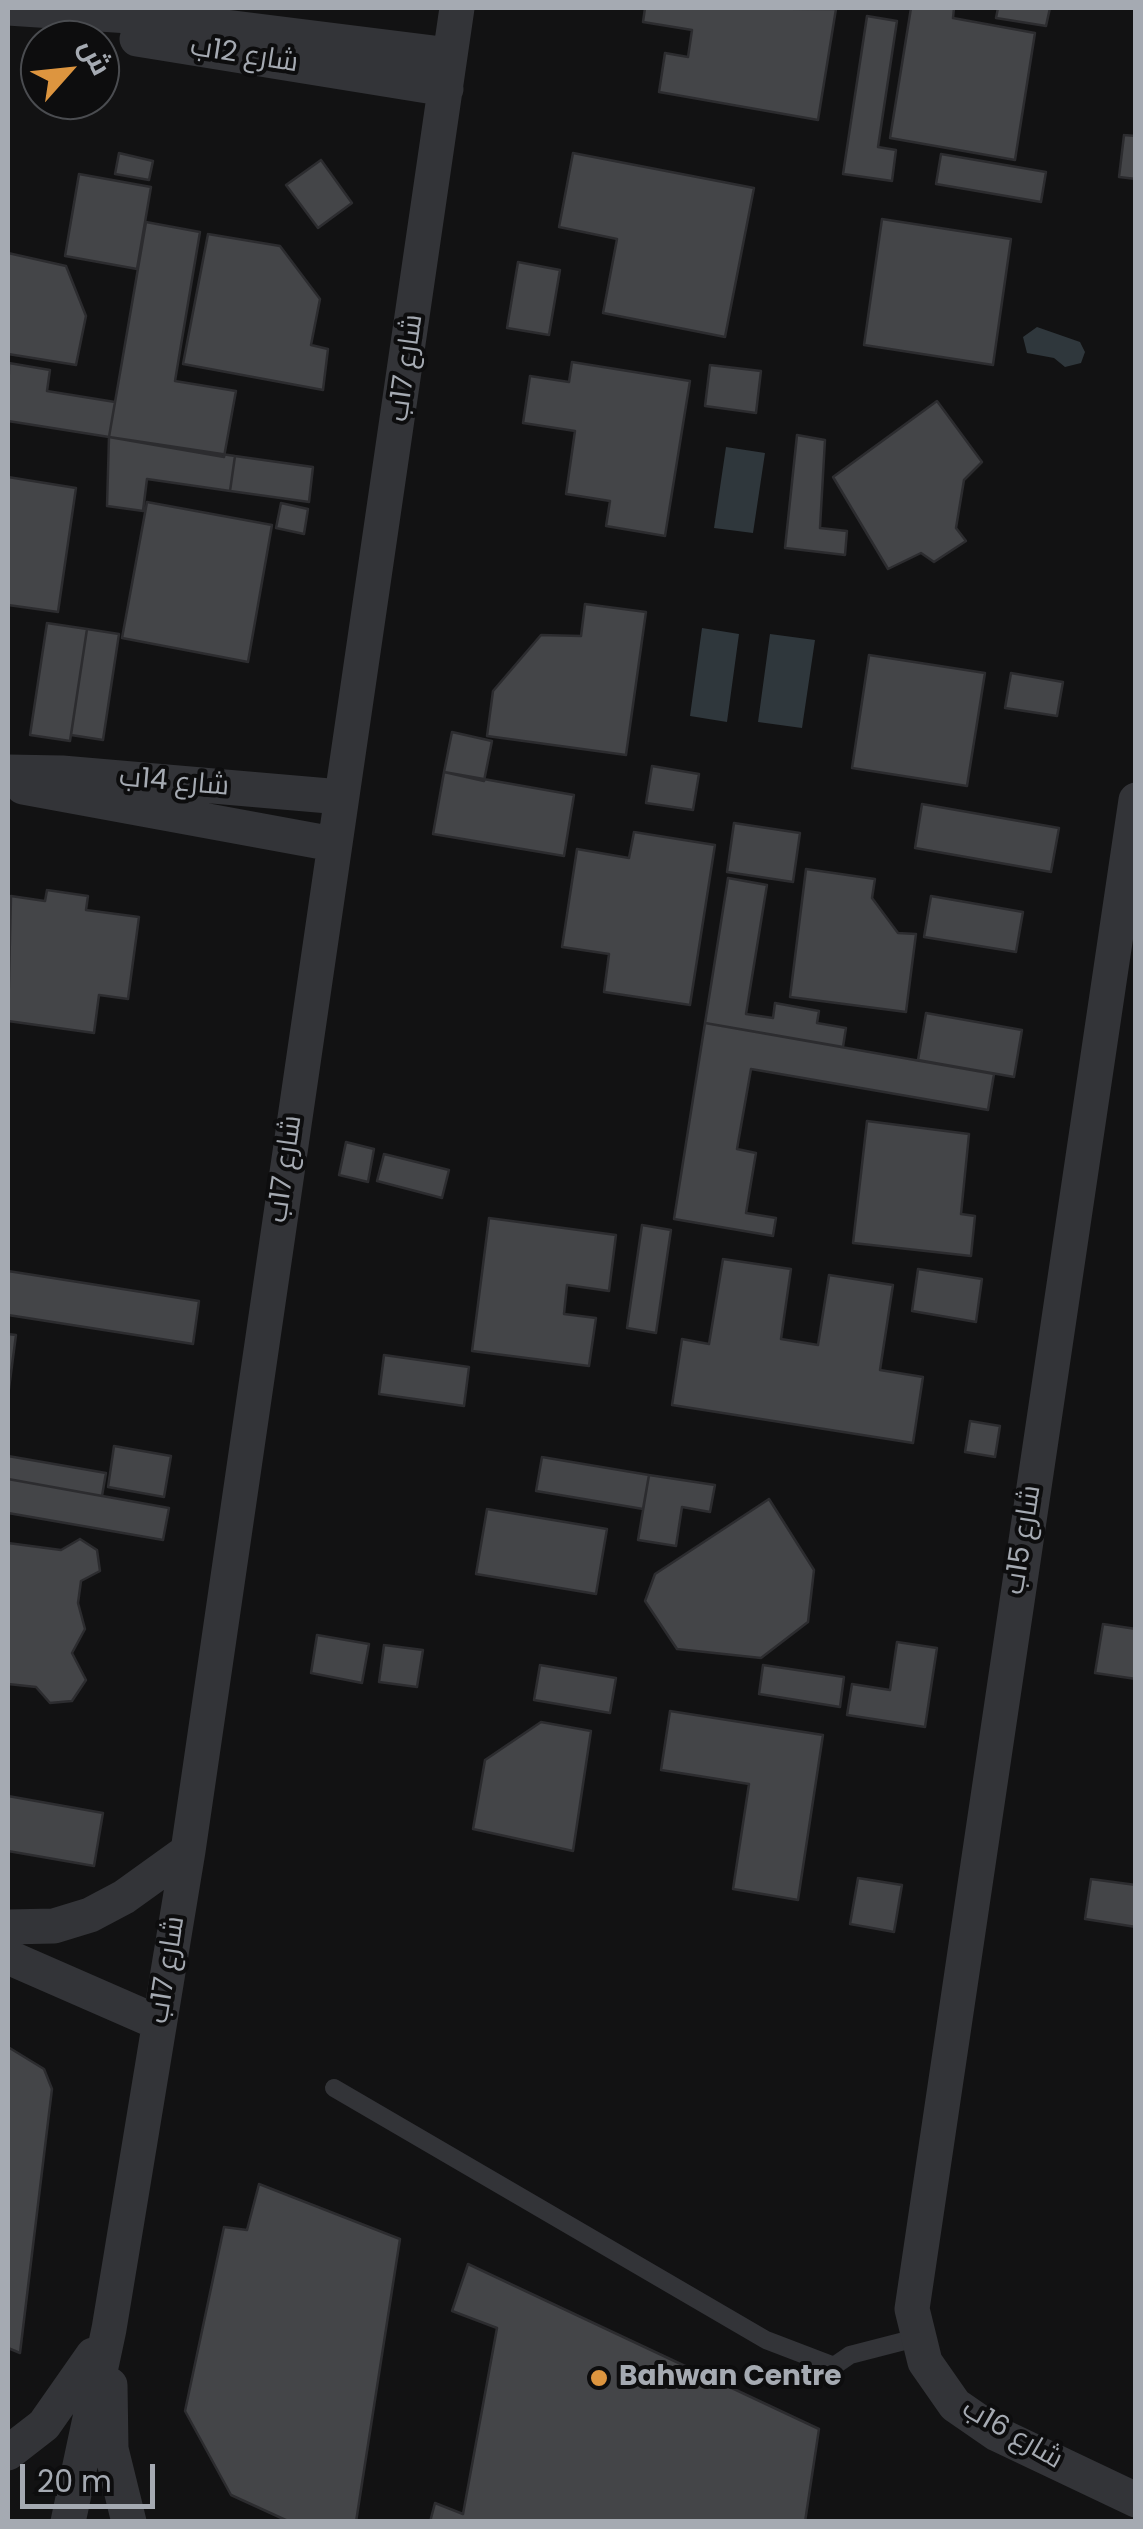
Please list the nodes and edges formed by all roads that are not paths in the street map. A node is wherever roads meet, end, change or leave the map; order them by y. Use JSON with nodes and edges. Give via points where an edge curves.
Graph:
{"nodes":[{"id":1,"x":8,"y":8,"type":"edge"},
{"id":2,"x":457,"y":8,"type":"edge"},
{"id":3,"x":448,"y":72,"type":"junction"},
{"id":4,"x":8,"y":772,"type":"edge"},
{"id":5,"x":8,"y":781,"type":"edge"},
{"id":6,"x":341,"y":797,"type":"junction"},
{"id":7,"x":1136,"y":800,"type":"edge"},
{"id":8,"x":334,"y":844,"type":"junction"},
{"id":9,"x":188,"y":1851,"type":"junction"},
{"id":10,"x":8,"y":1928,"type":"edge"},
{"id":11,"x":8,"y":1956,"type":"edge"},
{"id":12,"x":160,"y":2024,"type":"junction"},
{"id":13,"x":334,"y":2088,"type":"dead end"},
{"id":14,"x":913,"y":2280,"type":"joint"},
{"id":15,"x":109,"y":2329,"type":"junction"},
{"id":16,"x":916,"y":2338,"type":"junction"},
{"id":17,"x":8,"y":2453,"type":"edge"},
{"id":18,"x":1136,"y":2500,"type":"edge"},
{"id":19,"x":68,"y":2522,"type":"edge"},
{"id":20,"x":129,"y":2522,"type":"edge"}],
"edges":[{"from":1,"to":3,"type":"street","name":"شارع 12ب","via":[[116,35]]},
{"from":2,"to":3,"type":"street","name":"شارع 17ب"},
{"from":3,"to":6,"type":"street","name":"شارع 17ب"},
{"from":4,"to":6,"type":"street","name":"شارع 14ب"},
{"from":5,"to":8,"type":"street","name":"شارع 14ب","via":[[59,796]]},
{"from":6,"to":8,"type":"street","name":"شارع 17ب"},
{"from":7,"to":14,"type":"street","name":"شارع 15ب"},
{"from":8,"to":9,"type":"street","name":"شارع 17ب"},
{"from":9,"to":10,"type":"street","via":[[90,1915],[54,1926]]},
{"from":9,"to":12,"type":"street","name":"شارع 17ب"},
{"from":11,"to":12,"type":"street"},
{"from":12,"to":15,"type":"street","name":"شارع 17ب"},
{"from":13,"to":16,"type":"lane","via":[[766,2340],[834,2366],[850,2355]]},
{"from":14,"to":16,"type":"street","name":"شارع 16ب"},
{"from":15,"to":17,"type":"street","name":"شارع 17ب","via":[[67,2397]]},
{"from":15,"to":19,"type":"street","name":"شارع 17ب"},
{"from":15,"to":20,"type":"street","name":"شارع 17ب","via":[[111,2449]]},
{"from":16,"to":18,"type":"street","name":"شارع 16ب","via":[[938,2385],[975,2421]]}]}
